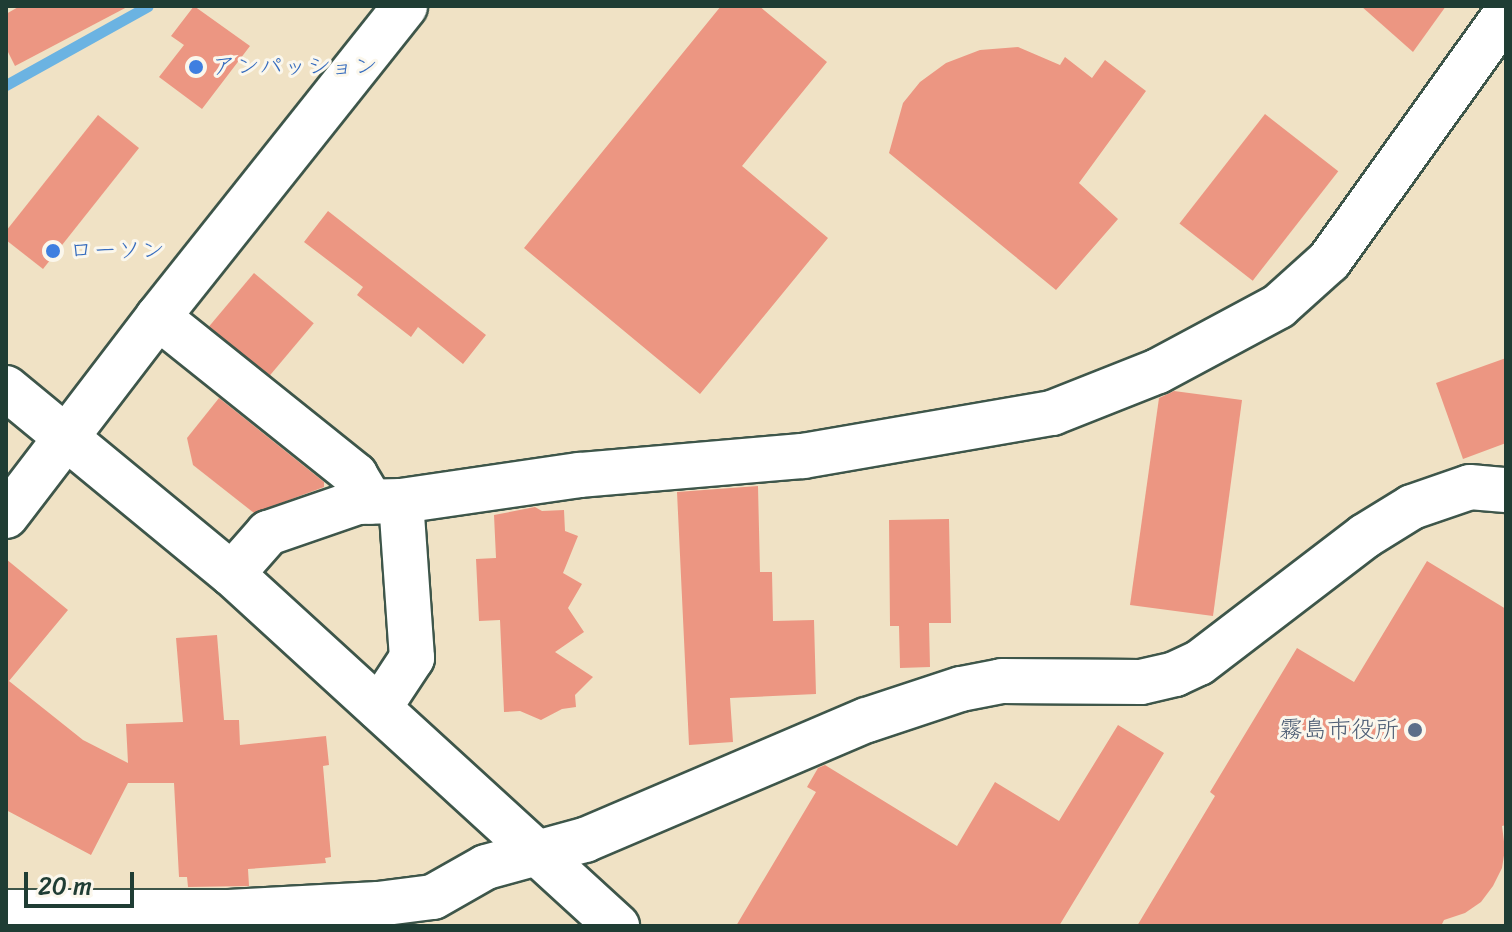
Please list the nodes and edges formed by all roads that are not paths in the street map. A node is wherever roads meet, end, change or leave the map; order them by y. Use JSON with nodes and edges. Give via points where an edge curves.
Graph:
{"nodes":[{"id":1,"x":405,"y":6,"type":"edge"},
{"id":2,"x":1506,"y":14,"type":"edge"},
{"id":3,"x":158,"y":317,"type":"junction"},
{"id":4,"x":6,"y":388,"type":"edge"},
{"id":5,"x":66,"y":436,"type":"junction"},
{"id":6,"x":1506,"y":490,"type":"edge"},
{"id":7,"x":386,"y":501,"type":"junction"},
{"id":8,"x":6,"y":516,"type":"edge"},
{"id":9,"x":232,"y":574,"type":"junction"},
{"id":10,"x":379,"y":708,"type":"junction"},
{"id":11,"x":537,"y":851,"type":"junction"},
{"id":12,"x":432,"y":911,"type":"edge"},
{"id":13,"x":6,"y":912,"type":"edge"},
{"id":14,"x":227,"y":919,"type":"edge"},
{"id":15,"x":617,"y":926,"type":"edge"}],
"edges":[{"from":1,"to":3,"type":"street"},
{"from":2,"to":7,"type":"street","via":[[1329,261],[1279,306],[1158,371],[1052,413],[803,456],[580,475]]},
{"from":3,"to":5,"type":"street"},
{"from":3,"to":7,"type":"street"},
{"from":4,"to":5,"type":"street"},
{"from":5,"to":8,"type":"street"},
{"from":5,"to":9,"type":"street"},
{"from":6,"to":11,"type":"street","via":[[1470,487],[1412,507],[1365,536],[1199,663],[1175,674],[1141,682],[1002,681],[961,689],[867,720],[585,840]]},
{"from":7,"to":9,"type":"street","via":[[358,502],[268,533]]},
{"from":7,"to":10,"type":"street","via":[[412,658]]},
{"from":9,"to":10,"type":"street"},
{"from":10,"to":11,"type":"street"},
{"from":11,"to":12,"type":"street","via":[[486,867]]},
{"from":11,"to":15,"type":"street"},
{"from":12,"to":14,"type":"street","via":[[378,904]]},
{"from":13,"to":14,"type":"street"}]}
